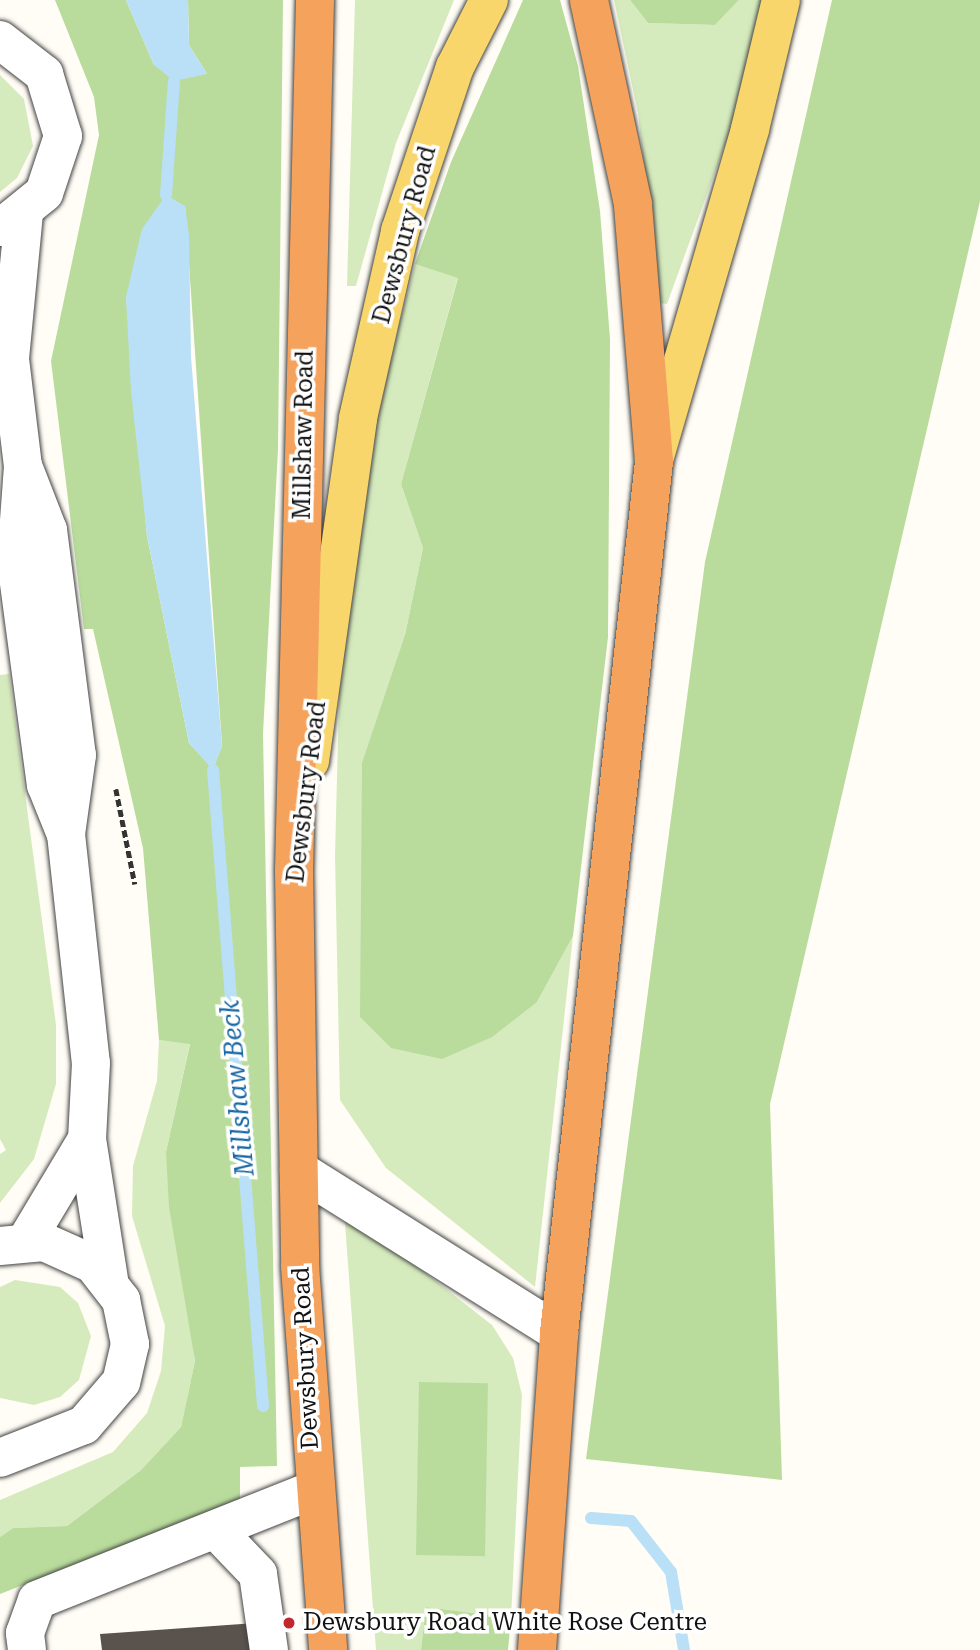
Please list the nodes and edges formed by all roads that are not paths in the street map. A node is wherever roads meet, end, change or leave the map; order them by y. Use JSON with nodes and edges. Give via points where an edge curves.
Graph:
{"nodes":[{"id":1,"x":315,"y":0,"type":"edge"},
{"id":2,"x":489,"y":0,"type":"edge"},
{"id":3,"x":589,"y":0,"type":"edge"},
{"id":4,"x":780,"y":0,"type":"edge"},
{"id":5,"x":0,"y":40,"type":"edge"},
{"id":6,"x":12,"y":221,"type":"edge"},
{"id":7,"x":5,"y":351,"type":"edge"},
{"id":8,"x":654,"y":461,"type":"junction"},
{"id":9,"x":294,"y":870,"type":"junction"},
{"id":10,"x":87,"y":1139,"type":"junction"},
{"id":11,"x":299,"y":1170,"type":"junction"},
{"id":12,"x":13,"y":1244,"type":"edge"},
{"id":13,"x":110,"y":1280,"type":"junction"},
{"id":14,"x":559,"y":1333,"type":"junction"},
{"id":15,"x":0,"y":1434,"type":"edge"},
{"id":16,"x":42,"y":1438,"type":"junction"},
{"id":17,"x":0,"y":1458,"type":"edge"},
{"id":18,"x":313,"y":1490,"type":"junction"},
{"id":19,"x":216,"y":1530,"type":"junction"},
{"id":20,"x":27,"y":1650,"type":"edge"},
{"id":21,"x":269,"y":1650,"type":"edge"},
{"id":22,"x":328,"y":1650,"type":"edge"},
{"id":23,"x":537,"y":1650,"type":"edge"}],
"edges":[{"from":1,"to":9,"type":"highway","name":"Millshaw Road"},
{"from":2,"to":9,"type":"main road","name":"Dewsbury Road","via":[[455,67],[400,232],[358,418]]},
{"from":3,"to":8,"type":"highway","via":[[633,204]]},
{"from":4,"to":8,"type":"main road"},
{"from":5,"to":6,"type":"lane","via":[[44,74],[62,116],[55,174]]},
{"from":6,"to":7,"type":"lane"},
{"from":7,"to":10,"type":"lane","via":[[23,466],[16,561],[46,785],[66,834],[91,1063]]},
{"from":8,"to":14,"type":"highway"},
{"from":9,"to":11,"type":"highway","name":"Dewsbury Road"},
{"from":10,"to":12,"type":"lane"},
{"from":10,"to":13,"type":"lane"},
{"from":11,"to":14,"type":"lane"},
{"from":11,"to":18,"type":"highway","name":"Dewsbury Road"},
{"from":12,"to":13,"type":"lane","via":[[78,1253]]},
{"from":13,"to":16,"type":"lane","via":[[128,1322],[121,1382],[83,1425]]},
{"from":14,"to":23,"type":"highway"},
{"from":15,"to":16,"type":"lane"},
{"from":16,"to":17,"type":"lane"},
{"from":18,"to":19,"type":"lane"},
{"from":18,"to":22,"type":"highway","name":"Dewsbury Road"},
{"from":19,"to":20,"type":"lane","via":[[37,1600],[25,1633]]},
{"from":19,"to":21,"type":"lane","via":[[258,1574]]}]}
